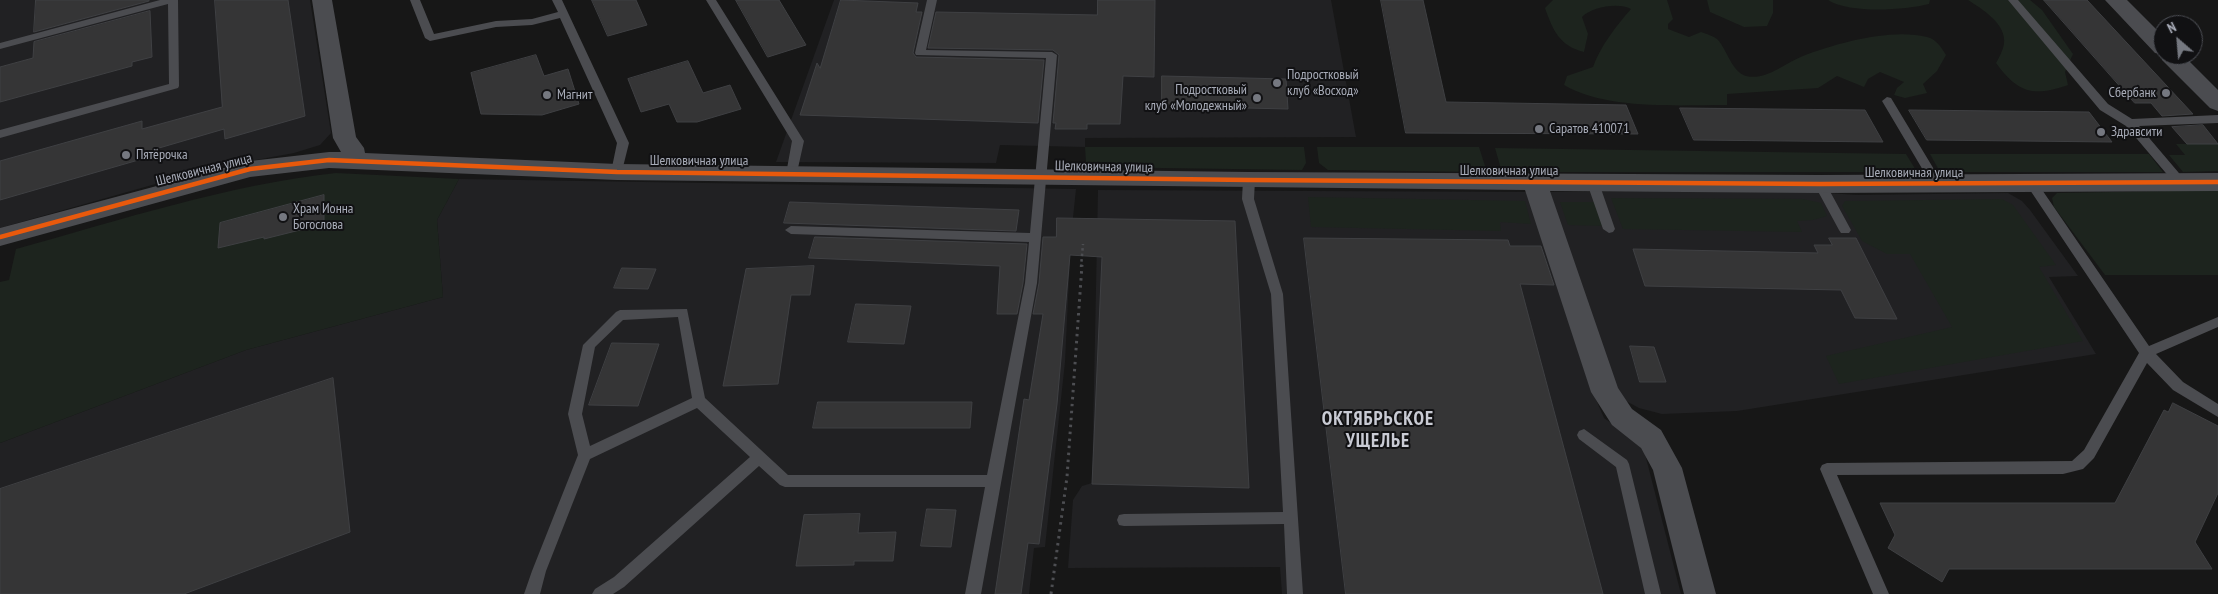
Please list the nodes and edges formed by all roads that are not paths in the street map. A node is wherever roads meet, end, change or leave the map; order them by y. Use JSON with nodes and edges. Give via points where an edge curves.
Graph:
{"nodes":[{"id":1,"x":173,"y":0,"type":"edge"},
{"id":2,"x":322,"y":0,"type":"edge"},
{"id":3,"x":415,"y":0,"type":"edge"},
{"id":4,"x":557,"y":0,"type":"edge"},
{"id":5,"x":712,"y":0,"type":"edge"},
{"id":6,"x":932,"y":0,"type":"edge"},
{"id":7,"x":2014,"y":0,"type":"edge"},
{"id":8,"x":2115,"y":0,"type":"edge"},
{"id":9,"x":562,"y":14,"type":"junction"},
{"id":10,"x":2153,"y":38,"type":"edge"},
{"id":11,"x":0,"y":46,"type":"edge"},
{"id":12,"x":2180,"y":65,"type":"edge"},
{"id":13,"x":1887,"y":101,"type":"dead end"},
{"id":14,"x":2218,"y":103,"type":"edge"},
{"id":15,"x":2218,"y":119,"type":"edge"},
{"id":16,"x":2130,"y":123,"type":"junction"},
{"id":17,"x":0,"y":134,"type":"edge"},
{"id":18,"x":354,"y":160,"type":"junction"},
{"id":19,"x":617,"y":172,"type":"junction"},
{"id":20,"x":792,"y":174,"type":"junction"},
{"id":21,"x":1041,"y":178,"type":"junction"},
{"id":22,"x":1249,"y":180,"type":"junction"},
{"id":23,"x":2180,"y":182,"type":"junction"},
{"id":24,"x":2218,"y":182,"type":"edge"},
{"id":25,"x":1535,"y":183,"type":"junction"},
{"id":26,"x":1593,"y":183,"type":"junction"},
{"id":27,"x":1820,"y":184,"type":"junction"},
{"id":28,"x":1936,"y":184,"type":"junction"},
{"id":29,"x":2032,"y":184,"type":"junction"},
{"id":30,"x":1609,"y":229,"type":"dead end"},
{"id":31,"x":792,"y":230,"type":"dead end"},
{"id":32,"x":1845,"y":230,"type":"dead end"},
{"id":33,"x":0,"y":237,"type":"edge"},
{"id":34,"x":1035,"y":238,"type":"junction"},
{"id":35,"x":2218,"y":322,"type":"edge"},
{"id":36,"x":2146,"y":353,"type":"junction"},
{"id":37,"x":699,"y":401,"type":"junction"},
{"id":38,"x":2218,"y":411,"type":"edge"},
{"id":39,"x":1584,"y":435,"type":"dead end"},
{"id":40,"x":585,"y":455,"type":"junction"},
{"id":41,"x":759,"y":456,"type":"junction"},
{"id":42,"x":993,"y":481,"type":"junction"},
{"id":43,"x":1289,"y":518,"type":"junction"},
{"id":44,"x":1124,"y":520,"type":"dead end"},
{"id":45,"x":532,"y":594,"type":"edge"},
{"id":46,"x":600,"y":594,"type":"edge"},
{"id":47,"x":974,"y":594,"type":"edge"},
{"id":48,"x":1295,"y":594,"type":"edge"},
{"id":49,"x":1653,"y":594,"type":"edge"},
{"id":50,"x":1700,"y":594,"type":"edge"},
{"id":51,"x":1881,"y":594,"type":"edge"}],
"edges":[{"from":1,"to":11,"type":"lane"},
{"from":1,"to":17,"type":"lane","via":[[174,86]]},
{"from":2,"to":18,"type":"street","via":[[345,138],[352,148]]},
{"from":3,"to":9,"type":"lane","via":[[430,38],[496,24],[532,22]]},
{"from":4,"to":9,"type":"lane"},
{"from":5,"to":20,"type":"lane","via":[[798,141]]},
{"from":6,"to":21,"type":"lane","via":[[920,53],[1052,55]]},
{"from":7,"to":16,"type":"lane","via":[[2104,106]]},
{"from":8,"to":10,"type":"street"},
{"from":9,"to":19,"type":"lane","via":[[623,144]]},
{"from":12,"to":14,"type":"street"},
{"from":13,"to":28,"type":"lane"},
{"from":15,"to":16,"type":"lane"},
{"from":16,"to":23,"type":"lane"},
{"from":18,"to":19,"type":"street","name":"Шелковичная улица"},
{"from":18,"to":33,"type":"street","name":"Шелковичная улица","via":[[250,169]]},
{"from":19,"to":20,"type":"street","name":"Шелковичная улица"},
{"from":20,"to":21,"type":"street","name":"Шелковичная улица"},
{"from":21,"to":22,"type":"street","name":"Шелковичная улица"},
{"from":21,"to":34,"type":"lane"},
{"from":22,"to":25,"type":"street","name":"Шелковичная улица"},
{"from":22,"to":43,"type":"lane","via":[[1248,200],[1277,294]]},
{"from":23,"to":24,"type":"street","name":"Шелковичная улица"},
{"from":23,"to":29,"type":"street","name":"Шелковичная улица"},
{"from":25,"to":26,"type":"street","name":"Шелковичная улица"},
{"from":25,"to":50,"type":"street","via":[[1605,392],[1622,417],[1651,439],[1667,468]]},
{"from":26,"to":27,"type":"street","name":"Шелковичная улица"},
{"from":26,"to":30,"type":"lane"},
{"from":27,"to":28,"type":"street","name":"Шелковичная улица"},
{"from":27,"to":32,"type":"lane"},
{"from":28,"to":29,"type":"street","name":"Шелковичная улица"},
{"from":29,"to":36,"type":"lane"},
{"from":31,"to":34,"type":"lane"},
{"from":34,"to":42,"type":"lane","via":[[1029,292]]},
{"from":35,"to":36,"type":"lane"},
{"from":36,"to":38,"type":"lane","via":[[2178,386]]},
{"from":36,"to":51,"type":"lane","via":[[2089,454],[2074,467],[1821,469]]},
{"from":37,"to":40,"type":"lane"},
{"from":37,"to":40,"type":"lane","via":[[683,312],[620,315],[589,345],[576,414]]},
{"from":37,"to":41,"type":"lane"},
{"from":39,"to":49,"type":"lane","via":[[1622,464]]},
{"from":40,"to":45,"type":"lane","via":[[538,571]]},
{"from":41,"to":42,"type":"lane","via":[[785,481]]},
{"from":41,"to":46,"type":"lane","via":[[619,582]]},
{"from":42,"to":47,"type":"lane"},
{"from":43,"to":44,"type":"lane"},
{"from":43,"to":48,"type":"lane"}]}
